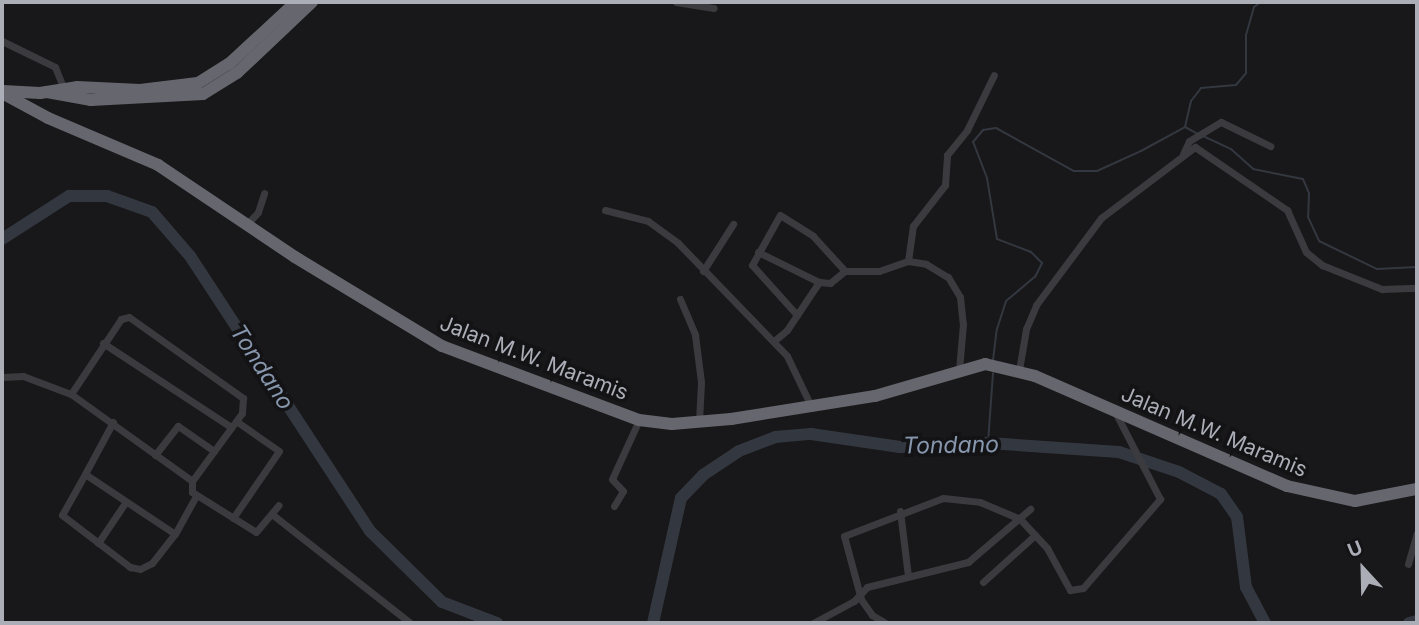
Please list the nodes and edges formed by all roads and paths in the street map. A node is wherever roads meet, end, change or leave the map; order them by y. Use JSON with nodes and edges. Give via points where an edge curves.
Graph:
{"nodes":[{"id":1,"x":296,"y":2,"type":"edge"},
{"id":2,"x":312,"y":2,"type":"edge"},
{"id":3,"x":676,"y":2,"type":"edge"},
{"id":4,"x":713,"y":8,"type":"dead end"},
{"id":5,"x":274,"y":31,"type":"junction"},
{"id":6,"x":2,"y":41,"type":"edge"},
{"id":7,"x":994,"y":75,"type":"dead end"},
{"id":8,"x":2,"y":92,"type":"edge"},
{"id":9,"x":58,"y":93,"type":"junction"},
{"id":10,"x":48,"y":118,"type":"junction"},
{"id":11,"x":1270,"y":146,"type":"dead end"},
{"id":12,"x":1182,"y":154,"type":"junction"},
{"id":13,"x":264,"y":193,"type":"dead end"},
{"id":14,"x":605,"y":210,"type":"dead end"},
{"id":15,"x":247,"y":224,"type":"junction"},
{"id":16,"x":733,"y":224,"type":"dead end"},
{"id":17,"x":758,"y":252,"type":"junction"},
{"id":18,"x":908,"y":261,"type":"junction"},
{"id":19,"x":704,"y":271,"type":"junction"},
{"id":20,"x":845,"y":271,"type":"junction"},
{"id":21,"x":819,"y":282,"type":"junction"},
{"id":22,"x":1417,"y":288,"type":"edge"},
{"id":23,"x":680,"y":299,"type":"dead end"},
{"id":24,"x":797,"y":315,"type":"junction"},
{"id":25,"x":774,"y":341,"type":"junction"},
{"id":26,"x":103,"y":344,"type":"junction"},
{"id":27,"x":959,"y":370,"type":"junction"},
{"id":28,"x":1018,"y":370,"type":"junction"},
{"id":29,"x":2,"y":377,"type":"edge"},
{"id":30,"x":71,"y":394,"type":"junction"},
{"id":31,"x":810,"y":404,"type":"junction"},
{"id":32,"x":1115,"y":412,"type":"junction"},
{"id":33,"x":639,"y":420,"type":"junction"},
{"id":34,"x":113,"y":422,"type":"junction"},
{"id":35,"x":699,"y":422,"type":"junction"},
{"id":36,"x":233,"y":424,"type":"junction"},
{"id":37,"x":214,"y":452,"type":"junction"},
{"id":38,"x":155,"y":455,"type":"junction"},
{"id":39,"x":85,"y":474,"type":"junction"},
{"id":40,"x":192,"y":481,"type":"junction"},
{"id":41,"x":1417,"y":489,"type":"edge"},
{"id":42,"x":195,"y":496,"type":"junction"},
{"id":43,"x":125,"y":503,"type":"junction"},
{"id":44,"x":279,"y":505,"type":"dead end"},
{"id":45,"x":614,"y":506,"type":"dead end"},
{"id":46,"x":1030,"y":509,"type":"dead end"},
{"id":47,"x":900,"y":512,"type":"junction"},
{"id":48,"x":273,"y":515,"type":"junction"},
{"id":49,"x":233,"y":518,"type":"junction"},
{"id":50,"x":1020,"y":519,"type":"junction"},
{"id":51,"x":1417,"y":533,"type":"edge"},
{"id":52,"x":175,"y":534,"type":"junction"},
{"id":53,"x":1035,"y":535,"type":"junction"},
{"id":54,"x":98,"y":543,"type":"junction"},
{"id":55,"x":1408,"y":564,"type":"dead end"},
{"id":56,"x":908,"y":576,"type":"junction"},
{"id":57,"x":983,"y":582,"type":"dead end"},
{"id":58,"x":859,"y":593,"type":"junction"},
{"id":59,"x":884,"y":622,"type":"edge"},
{"id":60,"x":410,"y":623,"type":"edge"},
{"id":61,"x":813,"y":623,"type":"edge"}],
"edges":[{"from":1,"to":5,"type":"highway"},
{"from":2,"to":5,"type":"highway"},
{"from":3,"to":4,"type":"street"},
{"from":5,"to":9,"type":"highway","via":[[237,73],[202,94]]},
{"from":6,"to":9,"type":"street","via":[[55,67]]},
{"from":7,"to":18,"type":"street","via":[[967,130],[947,155],[945,184],[913,226]]},
{"from":8,"to":9,"type":"highway"},
{"from":8,"to":10,"type":"highway","name":"Jalan M.W. Maramis"},
{"from":9,"to":10,"type":"highway"},
{"from":10,"to":15,"type":"highway","name":"Jalan M.W. Maramis","via":[[158,165]]},
{"from":11,"to":12,"type":"street","via":[[1221,122],[1189,141]]},
{"from":12,"to":22,"type":"street","via":[[1199,148],[1236,179],[1279,204],[1306,252],[1322,265],[1382,289]]},
{"from":12,"to":28,"type":"street","via":[[1101,218],[1036,305]]},
{"from":13,"to":15,"type":"street","via":[[258,212]]},
{"from":14,"to":19,"type":"street","via":[[659,227]]},
{"from":15,"to":33,"type":"highway","name":"Jalan M.W. Maramis","via":[[442,346]]},
{"from":16,"to":19,"type":"street"},
{"from":17,"to":20,"type":"street","via":[[784,213]]},
{"from":17,"to":21,"type":"street"},
{"from":17,"to":24,"type":"street","via":[[752,265]]},
{"from":18,"to":20,"type":"street","via":[[879,271]]},
{"from":18,"to":27,"type":"street","via":[[936,269],[954,284],[963,324]]},
{"from":19,"to":25,"type":"street"},
{"from":20,"to":21,"type":"street","via":[[830,282]]},
{"from":21,"to":24,"type":"street"},
{"from":23,"to":35,"type":"street","via":[[695,335],[701,382]]},
{"from":24,"to":25,"type":"street"},
{"from":25,"to":31,"type":"street","via":[[787,356]]},
{"from":26,"to":30,"type":"street"},
{"from":26,"to":36,"type":"street"},
{"from":26,"to":36,"type":"street","via":[[121,318],[129,317],[241,394],[245,406]]},
{"from":27,"to":28,"type":"highway","name":"Jalan M.W. Maramis","via":[[985,365]]},
{"from":27,"to":31,"type":"highway","name":"Jalan M.W. Maramis","via":[[890,394]]},
{"from":28,"to":32,"type":"highway","name":"Jalan M.W. Maramis"},
{"from":29,"to":30,"type":"street","via":[[23,376]]},
{"from":30,"to":34,"type":"street"},
{"from":31,"to":35,"type":"highway","name":"Jalan M.W. Maramis"},
{"from":32,"to":41,"type":"highway","name":"Jalan M.W. Maramis","via":[[1274,481],[1319,495],[1368,500]]},
{"from":32,"to":53,"type":"street","via":[[1160,499],[1075,592]]},
{"from":33,"to":35,"type":"highway","name":"Jalan M.W. Maramis"},
{"from":33,"to":45,"type":"street","via":[[612,480],[623,491]]},
{"from":34,"to":38,"type":"street"},
{"from":34,"to":39,"type":"street"},
{"from":36,"to":37,"type":"street"},
{"from":36,"to":49,"type":"street","via":[[279,451]]},
{"from":37,"to":38,"type":"street","via":[[178,426]]},
{"from":37,"to":40,"type":"street"},
{"from":38,"to":40,"type":"street"},
{"from":39,"to":43,"type":"street"},
{"from":39,"to":54,"type":"street","via":[[62,515]]},
{"from":40,"to":42,"type":"street"},
{"from":42,"to":49,"type":"street"},
{"from":42,"to":52,"type":"street"},
{"from":43,"to":52,"type":"street"},
{"from":43,"to":54,"type":"street"},
{"from":44,"to":48,"type":"street"},
{"from":46,"to":50,"type":"street"},
{"from":47,"to":50,"type":"street","via":[[930,501],[961,498]]},
{"from":47,"to":56,"type":"street"},
{"from":47,"to":58,"type":"street","via":[[844,536]]},
{"from":48,"to":49,"type":"street","via":[[256,533]]},
{"from":48,"to":60,"type":"street"},
{"from":50,"to":53,"type":"street"},
{"from":50,"to":56,"type":"street","via":[[968,562]]},
{"from":51,"to":55,"type":"street"},
{"from":52,"to":54,"type":"street","via":[[157,559],[140,569]]},
{"from":53,"to":57,"type":"street"},
{"from":56,"to":58,"type":"street"},
{"from":58,"to":59,"type":"street","via":[[872,615]]},
{"from":58,"to":61,"type":"street","via":[[854,601]]}]}
